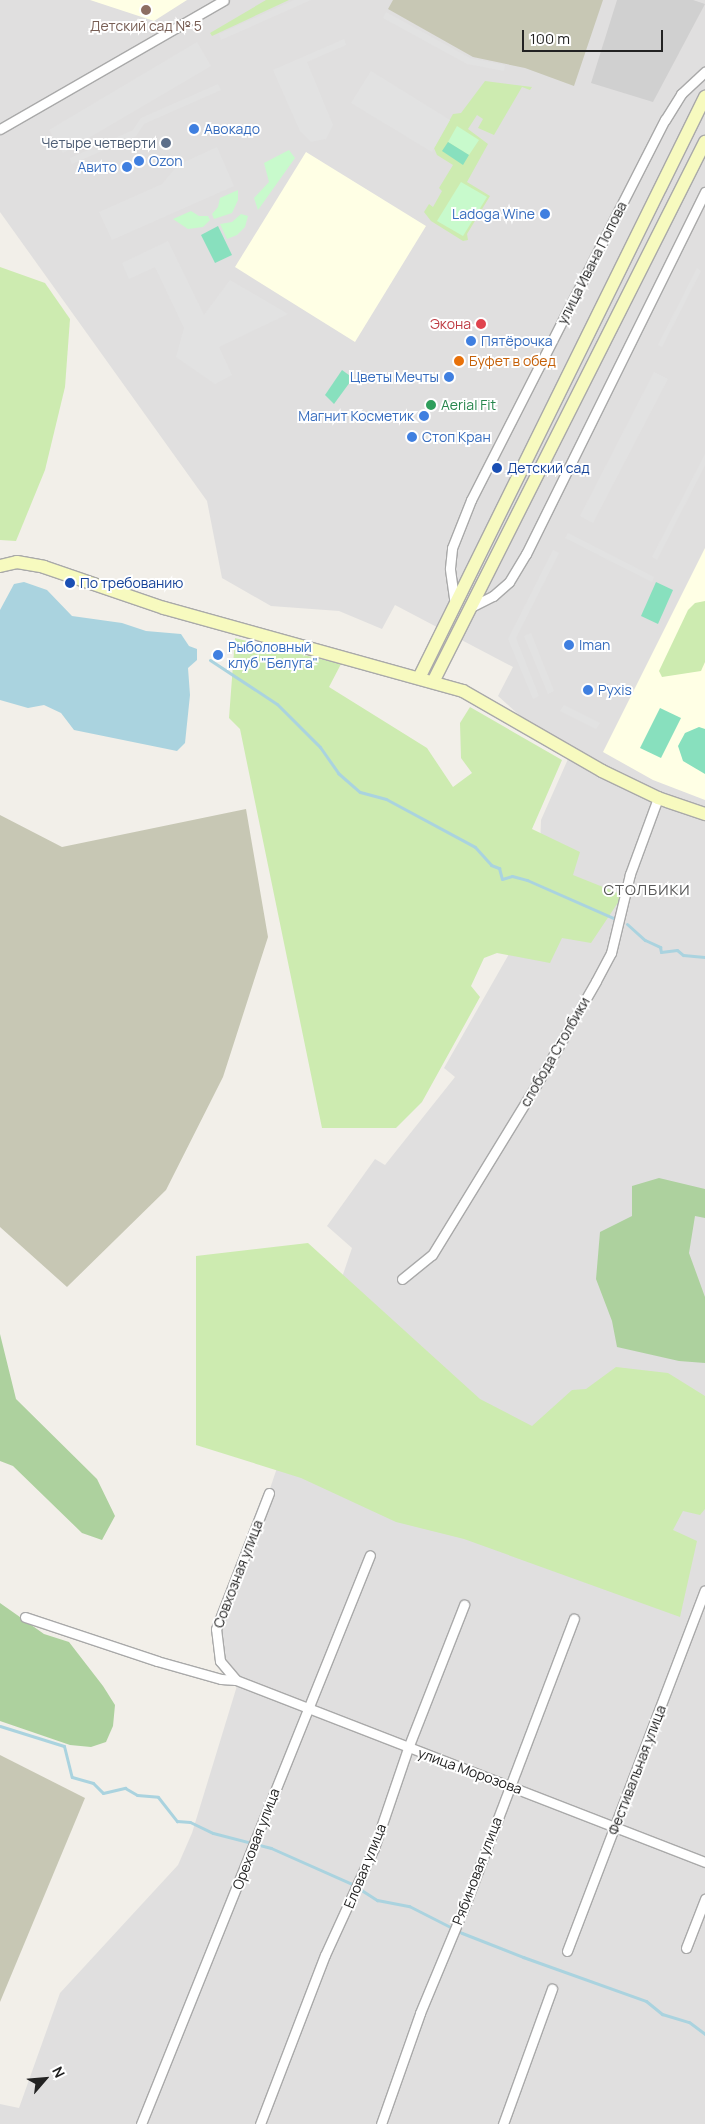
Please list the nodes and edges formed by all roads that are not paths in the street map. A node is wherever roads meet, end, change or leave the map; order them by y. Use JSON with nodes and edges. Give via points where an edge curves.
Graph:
{"nodes":[{"id":1,"x":224,"y":0,"type":"edge"},
{"id":2,"x":705,"y":72,"type":"edge"},
{"id":3,"x":705,"y":97,"type":"edge"},
{"id":4,"x":0,"y":129,"type":"edge"},
{"id":5,"x":705,"y":142,"type":"edge"},
{"id":6,"x":705,"y":192,"type":"edge"},
{"id":7,"x":0,"y":566,"type":"edge"},
{"id":8,"x":455,"y":605,"type":"junction"},
{"id":9,"x":470,"y":607,"type":"junction"},
{"id":10,"x":419,"y":678,"type":"junction"},
{"id":11,"x":432,"y":682,"type":"junction"},
{"id":12,"x":658,"y":798,"type":"junction"},
{"id":13,"x":705,"y":814,"type":"edge"},
{"id":14,"x":402,"y":1279,"type":"dead end"},
{"id":15,"x":269,"y":1493,"type":"dead end"},
{"id":16,"x":370,"y":1555,"type":"dead end"},
{"id":17,"x":705,"y":1590,"type":"edge"},
{"id":18,"x":464,"y":1605,"type":"dead end"},
{"id":19,"x":25,"y":1617,"type":"dead end"},
{"id":20,"x":574,"y":1619,"type":"dead end"},
{"id":21,"x":236,"y":1680,"type":"junction"},
{"id":22,"x":308,"y":1706,"type":"junction"},
{"id":23,"x":408,"y":1748,"type":"junction"},
{"id":24,"x":510,"y":1785,"type":"junction"},
{"id":25,"x":615,"y":1827,"type":"junction"},
{"id":26,"x":705,"y":1862,"type":"edge"},
{"id":27,"x":705,"y":1899,"type":"edge"},
{"id":28,"x":686,"y":1948,"type":"dead end"},
{"id":29,"x":567,"y":1950,"type":"dead end"},
{"id":30,"x":552,"y":1989,"type":"dead end"},
{"id":31,"x":141,"y":2124,"type":"edge"},
{"id":32,"x":260,"y":2124,"type":"edge"},
{"id":33,"x":381,"y":2124,"type":"edge"},
{"id":34,"x":503,"y":2124,"type":"edge"}],
"edges":[{"from":1,"to":4,"type":"street"},
{"from":2,"to":8,"type":"street","name":"улица Ивана Попова","via":[[681,94],[663,124],[471,500],[452,548],[450,568]]},
{"from":3,"to":8,"type":"main road","name":"улица Ивана Попова"},
{"from":5,"to":9,"type":"main road"},
{"from":6,"to":9,"type":"street","via":[[526,554],[508,582],[493,596]]},
{"from":7,"to":10,"type":"main road","via":[[17,562],[44,567],[164,608]]},
{"from":8,"to":10,"type":"main road","name":"улица Ивана Попова"},
{"from":9,"to":11,"type":"main road"},
{"from":10,"to":11,"type":"main road"},
{"from":11,"to":12,"type":"main road","via":[[478,699],[590,765]]},
{"from":12,"to":13,"type":"main road"},
{"from":12,"to":14,"type":"street","name":"слобода Столбики","via":[[630,874],[611,953],[538,1082],[432,1255]]},
{"from":15,"to":21,"type":"street","name":"Совхозная улица","via":[[216,1629],[220,1661]]},
{"from":16,"to":22,"type":"street","name":"Ореховая улица"},
{"from":17,"to":25,"type":"street","name":"Фестивальная улица"},
{"from":18,"to":23,"type":"street","name":"Еловая улица"},
{"from":19,"to":21,"type":"street","name":"улица Морозова","via":[[166,1663],[221,1679]]},
{"from":20,"to":24,"type":"street","name":"Рябиновая улица"},
{"from":21,"to":22,"type":"street","name":"улица Морозова"},
{"from":22,"to":23,"type":"street","name":"улица Морозова"},
{"from":22,"to":31,"type":"street","name":"Ореховая улица"},
{"from":23,"to":24,"type":"street","name":"улица Морозова"},
{"from":23,"to":32,"type":"street","name":"Еловая улица","via":[[355,1895],[325,1956]]},
{"from":24,"to":25,"type":"street","name":"улица Морозова"},
{"from":24,"to":33,"type":"street","name":"Рябиновая улица","via":[[420,2013]]},
{"from":25,"to":26,"type":"street","name":"улица Морозова"},
{"from":25,"to":29,"type":"street","name":"Фестивальная улица"},
{"from":27,"to":28,"type":"street"},
{"from":30,"to":34,"type":"street"}]}
